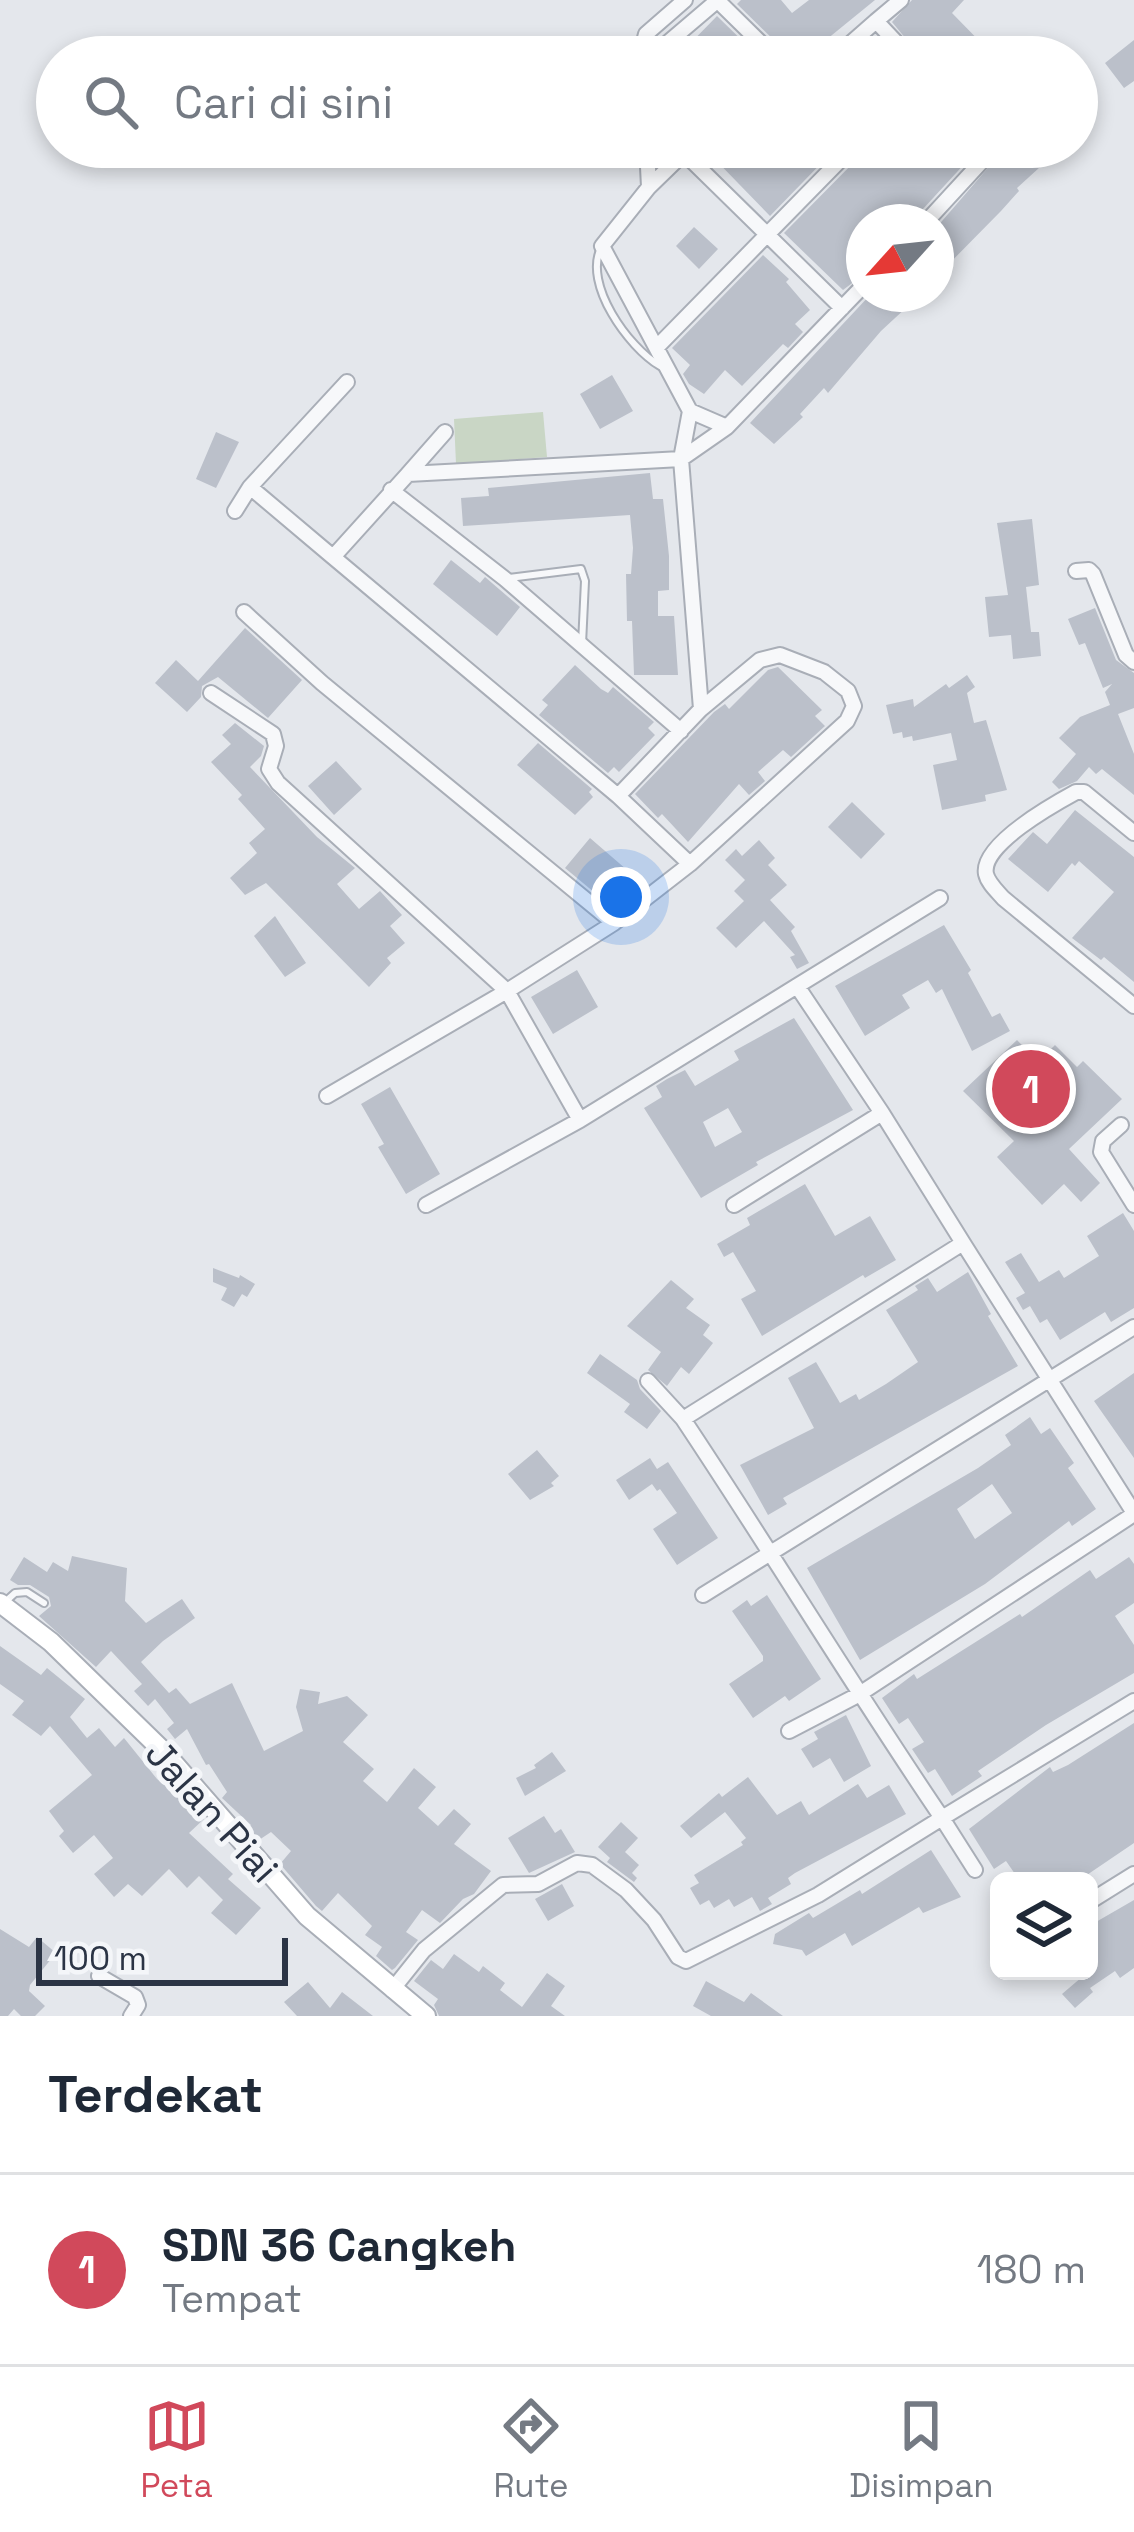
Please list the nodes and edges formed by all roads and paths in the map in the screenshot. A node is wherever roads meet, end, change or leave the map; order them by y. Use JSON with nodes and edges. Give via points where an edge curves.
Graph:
{"nodes":[{"id":1,"x":685,"y":0,"type":"edge"},
{"id":2,"x":717,"y":0,"type":"edge"},
{"id":3,"x":901,"y":0,"type":"edge"},
{"id":4,"x":876,"y":21,"type":"junction"},
{"id":5,"x":645,"y":36,"type":"edge"},
{"id":6,"x":675,"y":36,"type":"edge"},
{"id":7,"x":754,"y":36,"type":"edge"},
{"id":8,"x":859,"y":36,"type":"edge"},
{"id":9,"x":890,"y":36,"type":"edge"},
{"id":10,"x":648,"y":168,"type":"edge"},
{"id":11,"x":666,"y":168,"type":"edge"},
{"id":12,"x":700,"y":168,"type":"edge"},
{"id":13,"x":832,"y":168,"type":"edge"},
{"id":14,"x":976,"y":168,"type":"edge"},
{"id":15,"x":649,"y":187,"type":"junction"},
{"id":16,"x":943,"y":204,"type":"edge"},
{"id":17,"x":766,"y":232,"type":"junction"},
{"id":18,"x":602,"y":246,"type":"junction"},
{"id":19,"x":846,"y":304,"type":"edge"},
{"id":20,"x":842,"y":308,"type":"junction"},
{"id":21,"x":657,"y":347,"type":"junction"},
{"id":22,"x":668,"y":370,"type":"junction"},
{"id":23,"x":347,"y":382,"type":"dead end"},
{"id":24,"x":690,"y":411,"type":"junction"},
{"id":25,"x":727,"y":427,"type":"junction"},
{"id":26,"x":445,"y":432,"type":"dead end"},
{"id":27,"x":681,"y":459,"type":"junction"},
{"id":28,"x":407,"y":474,"type":"junction"},
{"id":29,"x":250,"y":487,"type":"junction"},
{"id":30,"x":391,"y":490,"type":"junction"},
{"id":31,"x":235,"y":512,"type":"dead end"},
{"id":32,"x":333,"y":557,"type":"junction"},
{"id":33,"x":1076,"y":571,"type":"dead end"},
{"id":34,"x":505,"y":579,"type":"junction"},
{"id":35,"x":244,"y":612,"type":"dead end"},
{"id":36,"x":581,"y":644,"type":"junction"},
{"id":37,"x":1134,"y":662,"type":"edge"},
{"id":38,"x":212,"y":693,"type":"dead end"},
{"id":39,"x":701,"y":709,"type":"junction"},
{"id":40,"x":681,"y":731,"type":"junction"},
{"id":41,"x":618,"y":796,"type":"junction"},
{"id":42,"x":1134,"y":833,"type":"edge"},
{"id":43,"x":691,"y":864,"type":"junction"},
{"id":44,"x":940,"y":898,"type":"dead end"},
{"id":45,"x":614,"y":923,"type":"junction"},
{"id":46,"x":797,"y":986,"type":"junction"},
{"id":47,"x":507,"y":991,"type":"junction"},
{"id":48,"x":1134,"y":1006,"type":"edge"},
{"id":49,"x":327,"y":1096,"type":"dead end"},
{"id":50,"x":882,"y":1112,"type":"junction"},
{"id":51,"x":580,"y":1120,"type":"junction"},
{"id":52,"x":1121,"y":1125,"type":"dead end"},
{"id":53,"x":426,"y":1205,"type":"dead end"},
{"id":54,"x":734,"y":1205,"type":"dead end"},
{"id":55,"x":1134,"y":1205,"type":"edge"},
{"id":56,"x":963,"y":1244,"type":"junction"},
{"id":57,"x":1134,"y":1327,"type":"edge"},
{"id":58,"x":1052,"y":1379,"type":"junction"},
{"id":59,"x":648,"y":1381,"type":"dead end"},
{"id":60,"x":683,"y":1419,"type":"junction"},
{"id":61,"x":1134,"y":1514,"type":"edge"},
{"id":62,"x":772,"y":1555,"type":"junction"},
{"id":63,"x":703,"y":1595,"type":"dead end"},
{"id":64,"x":44,"y":1603,"type":"dead end"},
{"id":65,"x":1,"y":1604,"type":"edge"},
{"id":66,"x":858,"y":1695,"type":"junction"},
{"id":67,"x":1134,"y":1701,"type":"edge"},
{"id":68,"x":789,"y":1731,"type":"dead end"},
{"id":69,"x":942,"y":1818,"type":"junction"},
{"id":70,"x":975,"y":1870,"type":"dead end"},
{"id":71,"x":1134,"y":1874,"type":"edge"},
{"id":72,"x":1098,"y":1896,"type":"edge"},
{"id":73,"x":98,"y":1976,"type":"dead end"},
{"id":74,"x":392,"y":1990,"type":"junction"},
{"id":75,"x":131,"y":2016,"type":"edge"},
{"id":76,"x":426,"y":2016,"type":"edge"}],
"edges":[{"from":1,"to":5,"type":"street"},
{"from":2,"to":6,"type":"street"},
{"from":2,"to":7,"type":"street"},
{"from":3,"to":4,"type":"street"},
{"from":4,"to":8,"type":"street"},
{"from":4,"to":9,"type":"street"},
{"from":10,"to":15,"type":"street"},
{"from":11,"to":15,"type":"street"},
{"from":12,"to":17,"type":"street"},
{"from":13,"to":17,"type":"street"},
{"from":14,"to":16,"type":"street"},
{"from":15,"to":18,"type":"street"},
{"from":17,"to":20,"type":"street"},
{"from":17,"to":21,"type":"street"},
{"from":18,"to":21,"type":"street"},
{"from":18,"to":22,"type":"lane","via":[[595,273],[613,311],[637,351]]},
{"from":19,"to":20,"type":"street"},
{"from":20,"to":25,"type":"street"},
{"from":21,"to":22,"type":"street"},
{"from":22,"to":24,"type":"street"},
{"from":23,"to":29,"type":"street"},
{"from":24,"to":25,"type":"street"},
{"from":24,"to":27,"type":"street"},
{"from":25,"to":27,"type":"street"},
{"from":26,"to":28,"type":"street"},
{"from":27,"to":28,"type":"street"},
{"from":27,"to":39,"type":"street"},
{"from":28,"to":30,"type":"street"},
{"from":29,"to":31,"type":"street"},
{"from":29,"to":32,"type":"street"},
{"from":30,"to":32,"type":"street"},
{"from":30,"to":34,"type":"street"},
{"from":32,"to":41,"type":"street"},
{"from":33,"to":37,"type":"street","via":[[1093,574]]},
{"from":34,"to":36,"type":"street"},
{"from":34,"to":36,"type":"lane","via":[[580,568]]},
{"from":35,"to":45,"type":"street"},
{"from":36,"to":40,"type":"street"},
{"from":38,"to":47,"type":"street","via":[[273,734],[268,769],[278,783]]},
{"from":39,"to":40,"type":"street"},
{"from":39,"to":43,"type":"street","via":[[760,660],[780,655],[824,672],[854,706],[848,721]]},
{"from":40,"to":41,"type":"street"},
{"from":41,"to":43,"type":"street"},
{"from":42,"to":48,"type":"street","via":[[1076,792],[1018,829],[985,869],[1003,898]]},
{"from":43,"to":45,"type":"street"},
{"from":44,"to":46,"type":"street"},
{"from":45,"to":47,"type":"street"},
{"from":46,"to":50,"type":"street"},
{"from":46,"to":51,"type":"street"},
{"from":47,"to":49,"type":"street"},
{"from":47,"to":51,"type":"street"},
{"from":50,"to":54,"type":"street"},
{"from":50,"to":56,"type":"street"},
{"from":51,"to":53,"type":"street"},
{"from":52,"to":55,"type":"street","via":[[1101,1152]]},
{"from":56,"to":58,"type":"street"},
{"from":56,"to":60,"type":"street"},
{"from":57,"to":58,"type":"street"},
{"from":58,"to":61,"type":"street"},
{"from":58,"to":62,"type":"street"},
{"from":59,"to":60,"type":"street"},
{"from":60,"to":62,"type":"street"},
{"from":61,"to":66,"type":"street"},
{"from":62,"to":63,"type":"street"},
{"from":62,"to":66,"type":"street"},
{"from":64,"to":65,"type":"lane","via":[[27,1592]]},
{"from":65,"to":74,"type":"street","name":"Jalan Piai","via":[[164,1752],[307,1916]]},
{"from":66,"to":68,"type":"street"},
{"from":66,"to":69,"type":"street"},
{"from":67,"to":69,"type":"street"},
{"from":69,"to":70,"type":"street"},
{"from":69,"to":74,"type":"street","via":[[818,1895],[686,1961],[626,1890],[592,1865],[578,1863],[538,1884],[506,1882],[441,1934]]},
{"from":71,"to":72,"type":"street"},
{"from":73,"to":75,"type":"street","via":[[135,1997]]},
{"from":74,"to":76,"type":"street","name":"Jalan Piai"}]}
